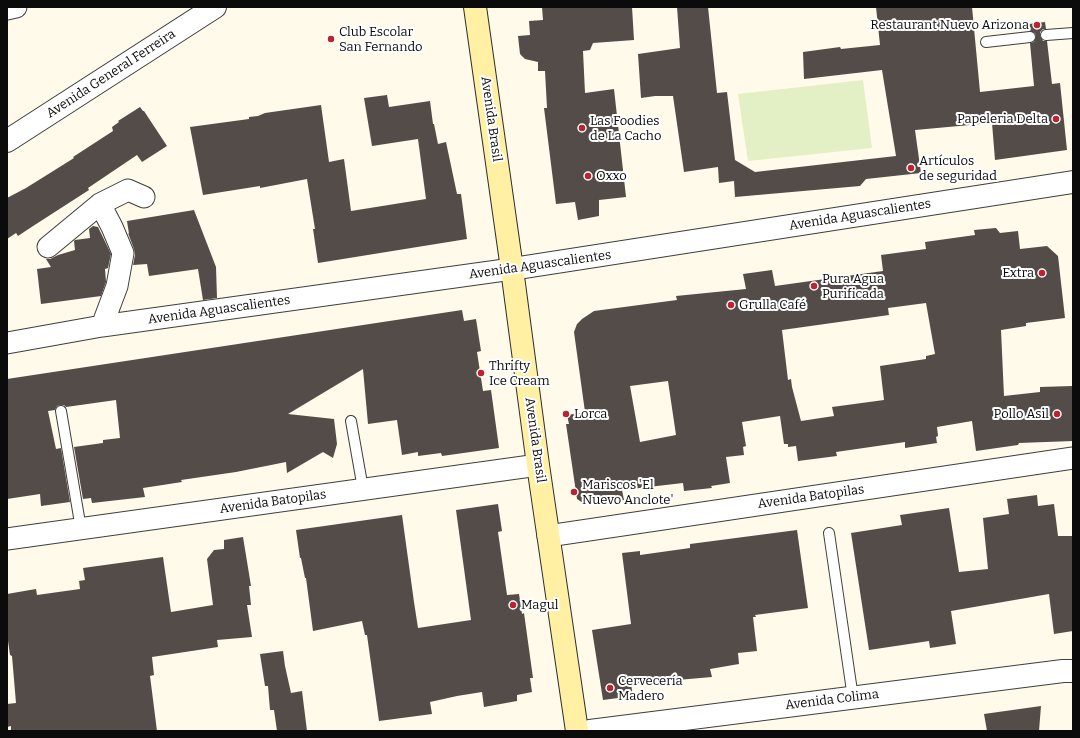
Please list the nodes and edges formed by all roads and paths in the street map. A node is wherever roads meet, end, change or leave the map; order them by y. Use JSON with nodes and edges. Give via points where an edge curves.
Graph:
{"nodes":[{"id":1,"x":16,"y":7,"type":"edge"},
{"id":2,"x":215,"y":7,"type":"edge"},
{"id":3,"x":475,"y":7,"type":"edge"},
{"id":4,"x":7,"y":9,"type":"edge"},
{"id":5,"x":1073,"y":32,"type":"edge"},
{"id":6,"x":1046,"y":35,"type":"dead end"},
{"id":7,"x":1030,"y":37,"type":"dead end"},
{"id":8,"x":986,"y":42,"type":"dead end"},
{"id":9,"x":7,"y":141,"type":"edge"},
{"id":10,"x":1073,"y":182,"type":"edge"},
{"id":11,"x":144,"y":196,"type":"dead end"},
{"id":12,"x":100,"y":204,"type":"junction"},
{"id":13,"x":48,"y":247,"type":"dead end"},
{"id":14,"x":512,"y":269,"type":"junction"},
{"id":15,"x":102,"y":326,"type":"junction"},
{"id":16,"x":7,"y":343,"type":"edge"},
{"id":17,"x":61,"y":411,"type":"dead end"},
{"id":18,"x":351,"y":421,"type":"dead end"},
{"id":19,"x":1073,"y":458,"type":"edge"},
{"id":20,"x":538,"y":465,"type":"junction"},
{"id":21,"x":362,"y":489,"type":"junction"},
{"id":22,"x":81,"y":529,"type":"junction"},
{"id":23,"x":829,"y":533,"type":"dead end"},
{"id":24,"x":548,"y":536,"type":"junction"},
{"id":25,"x":7,"y":539,"type":"edge"},
{"id":26,"x":1073,"y":671,"type":"edge"},
{"id":27,"x":853,"y":698,"type":"junction"},
{"id":28,"x":577,"y":731,"type":"edge"},
{"id":29,"x":590,"y":731,"type":"edge"}],
"edges":[{"from":1,"to":4,"type":"street"},
{"from":2,"to":9,"type":"street","name":"Avenida General Ferreira"},
{"from":3,"to":14,"type":"main road","name":"Avenida Brasil"},
{"from":5,"to":6,"type":"lane"},
{"from":7,"to":8,"type":"lane"},
{"from":10,"to":14,"type":"street","name":"Avenida Aguascalientes"},
{"from":11,"to":12,"type":"street","via":[[128,190]]},
{"from":12,"to":13,"type":"street"},
{"from":12,"to":15,"type":"street","via":[[123,253],[117,286]]},
{"from":14,"to":15,"type":"street","name":"Avenida Aguascalientes"},
{"from":14,"to":20,"type":"main road","name":"Avenida Brasil"},
{"from":15,"to":16,"type":"street","name":"Avenida Aguascalientes"},
{"from":17,"to":22,"type":"lane"},
{"from":18,"to":21,"type":"lane"},
{"from":19,"to":24,"type":"street","name":"Avenida Batopilas"},
{"from":20,"to":21,"type":"street","name":"Avenida Batopilas"},
{"from":20,"to":24,"type":"main road","name":"Avenida Brasil"},
{"from":21,"to":22,"type":"street","name":"Avenida Batopilas"},
{"from":22,"to":25,"type":"street","name":"Avenida Batopilas"},
{"from":23,"to":27,"type":"lane"},
{"from":24,"to":28,"type":"main road","name":"Avenida Brasil"},
{"from":26,"to":27,"type":"street","name":"Avenida Colima"},
{"from":27,"to":29,"type":"street","name":"Avenida Colima"}]}
